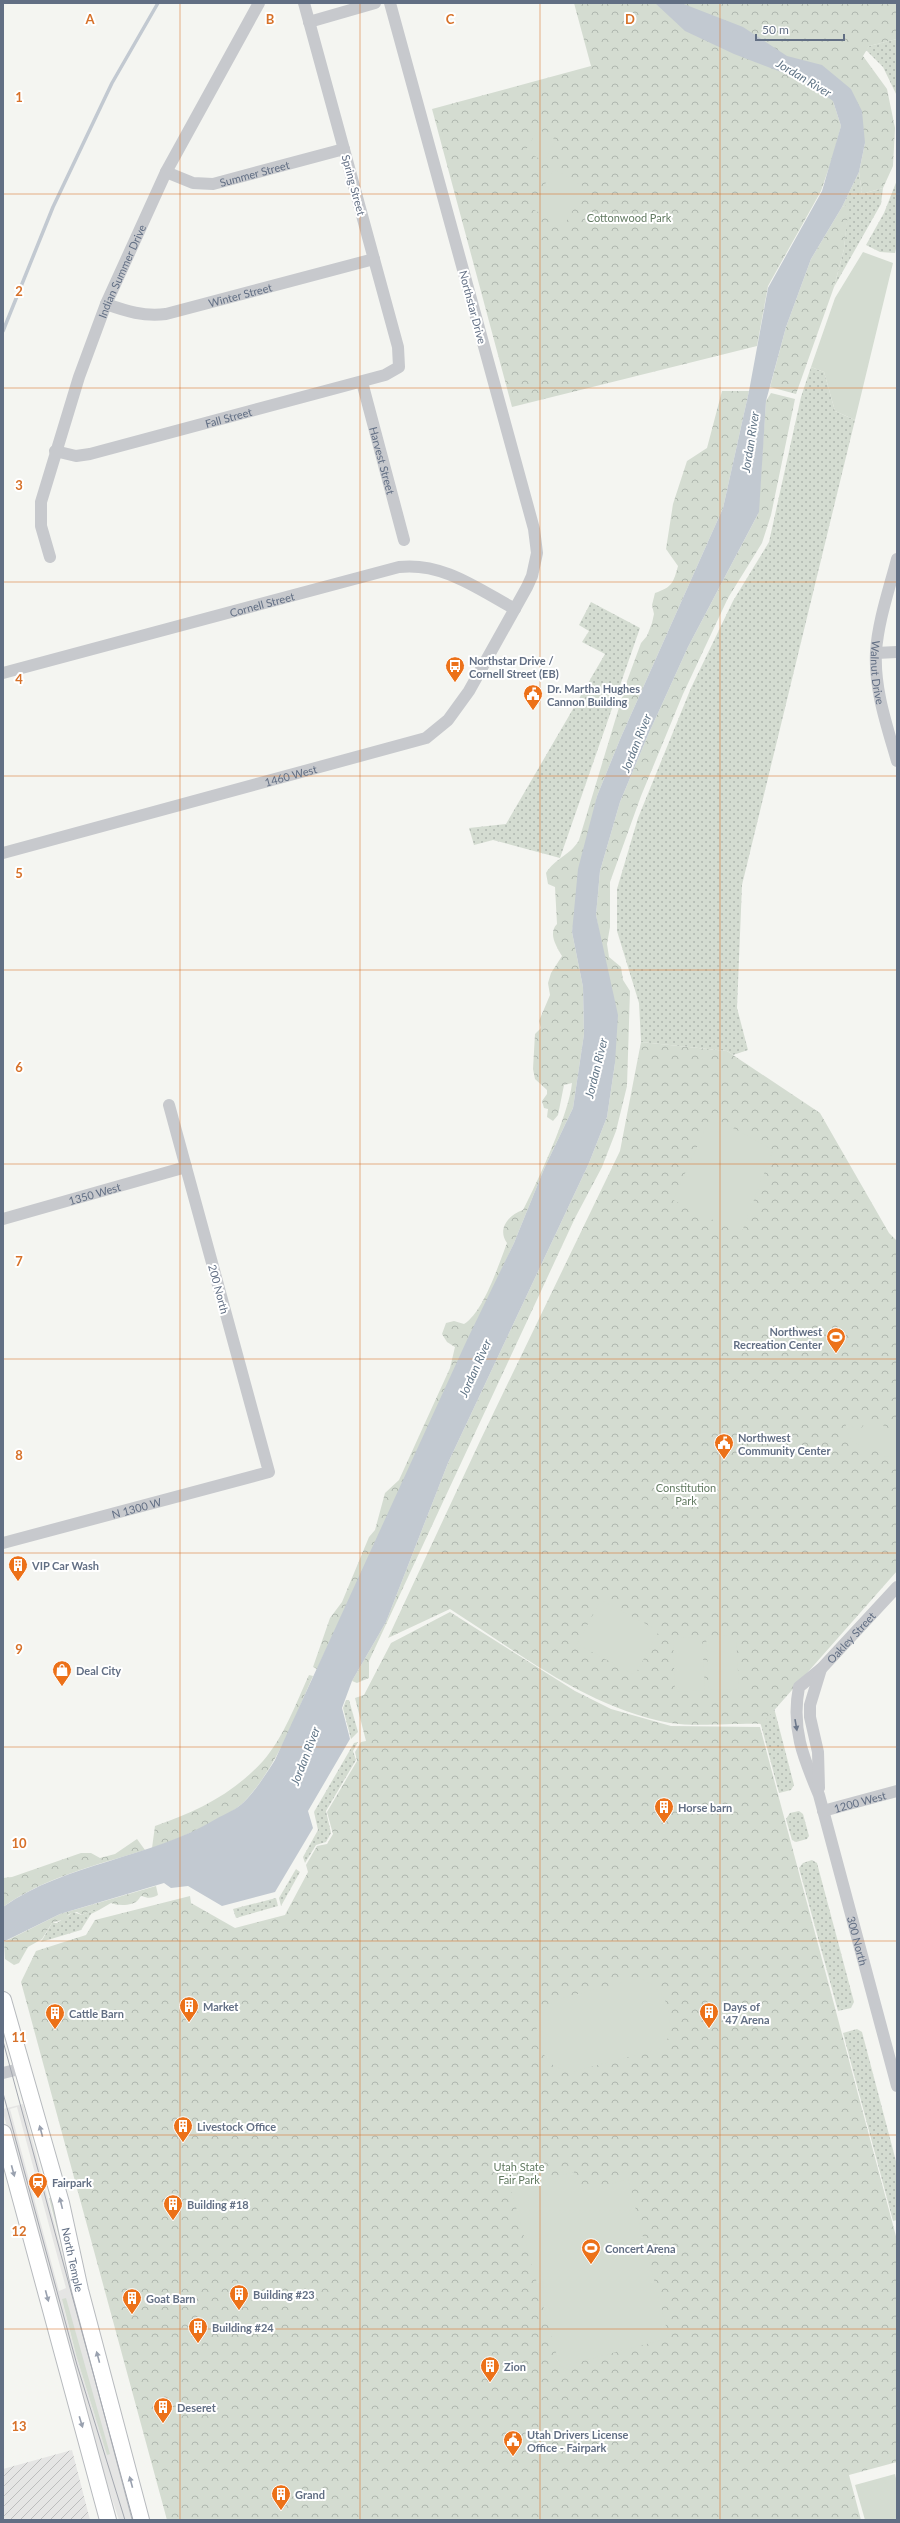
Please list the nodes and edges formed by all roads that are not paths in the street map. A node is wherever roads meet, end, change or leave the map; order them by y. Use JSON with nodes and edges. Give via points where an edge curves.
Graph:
{"nodes":[{"id":1,"x":259,"y":3,"type":"edge"},
{"id":2,"x":304,"y":3,"type":"edge"},
{"id":3,"x":376,"y":3,"type":"edge"},
{"id":4,"x":390,"y":3,"type":"edge"},
{"id":5,"x":310,"y":22,"type":"junction"},
{"id":6,"x":344,"y":149,"type":"junction"},
{"id":7,"x":166,"y":172,"type":"junction"},
{"id":8,"x":374,"y":259,"type":"junction"},
{"id":9,"x":106,"y":304,"type":"junction"},
{"id":10,"x":399,"y":367,"type":"joint"},
{"id":11,"x":362,"y":382,"type":"junction"},
{"id":12,"x":55,"y":451,"type":"junction"},
{"id":13,"x":404,"y":540,"type":"dead end"},
{"id":14,"x":50,"y":557,"type":"dead end"},
{"id":15,"x":897,"y":559,"type":"edge"},
{"id":16,"x":514,"y":609,"type":"junction"},
{"id":17,"x":897,"y":652,"type":"edge"},
{"id":18,"x":876,"y":653,"type":"junction"},
{"id":19,"x":3,"y":673,"type":"edge"},
{"id":20,"x":897,"y":761,"type":"edge"},
{"id":21,"x":3,"y":853,"type":"edge"},
{"id":22,"x":169,"y":1105,"type":"dead end"},
{"id":23,"x":186,"y":1167,"type":"junction"},
{"id":24,"x":3,"y":1219,"type":"edge"},
{"id":25,"x":269,"y":1472,"type":"joint"},
{"id":26,"x":3,"y":1543,"type":"edge"},
{"id":27,"x":897,"y":1587,"type":"edge"},
{"id":28,"x":821,"y":1669,"type":"junction"},
{"id":29,"x":813,"y":1692,"type":"joint"},
{"id":30,"x":897,"y":1791,"type":"edge"},
{"id":31,"x":819,"y":1795,"type":"junction"},
{"id":32,"x":823,"y":1811,"type":"junction"},
{"id":33,"x":3,"y":2000,"type":"edge"},
{"id":34,"x":23,"y":2068,"type":"junction"},
{"id":35,"x":3,"y":2073,"type":"edge"},
{"id":36,"x":897,"y":2086,"type":"edge"},
{"id":37,"x":3,"y":2133,"type":"edge"},
{"id":38,"x":108,"y":2520,"type":"edge"},
{"id":39,"x":141,"y":2520,"type":"edge"}],
"edges":[{"from":1,"to":7,"type":"street","name":"Indian Summer Drive"},
{"from":2,"to":5,"type":"street","name":"Spring Street"},
{"from":3,"to":5,"type":"street"},
{"from":4,"to":16,"type":"street","name":"Northstar Drive","via":[[534,529],[537,553],[535,565],[532,576]]},
{"from":5,"to":6,"type":"street","name":"Spring Street"},
{"from":6,"to":7,"type":"street","name":"Summer Street","via":[[213,184],[193,183]]},
{"from":6,"to":8,"type":"street","name":"Spring Street"},
{"from":7,"to":9,"type":"street","name":"Indian Summer Drive"},
{"from":8,"to":9,"type":"street","name":"Winter Street","via":[[166,314],[131,312]]},
{"from":8,"to":10,"type":"street","name":"Spring Street","via":[[398,347]]},
{"from":9,"to":12,"type":"street","name":"Indian Summer Drive"},
{"from":10,"to":11,"type":"street","name":"Fall Street","via":[[385,376]]},
{"from":11,"to":12,"type":"street","name":"Fall Street","via":[[90,454],[76,456]]},
{"from":11,"to":13,"type":"street","name":"Harvest Street"},
{"from":12,"to":14,"type":"street","name":"Indian Summer Drive","via":[[40,510],[41,526]]},
{"from":15,"to":18,"type":"street","name":"Walnut Drive"},
{"from":16,"to":19,"type":"street","name":"Cornell Street","via":[[441,570],[428,566],[399,567]]},
{"from":16,"to":21,"type":"street","name":"1460 West","via":[[457,709],[426,738]]},
{"from":17,"to":18,"type":"street"},
{"from":18,"to":20,"type":"street","name":"Walnut Drive","via":[[879,692]]},
{"from":22,"to":23,"type":"street","name":"200 North"},
{"from":23,"to":24,"type":"street","name":"1350 West"},
{"from":23,"to":25,"type":"street","name":"200 North"},
{"from":25,"to":26,"type":"street","name":"N 1300 W"},
{"from":27,"to":28,"type":"street","name":"Oakley Street"},
{"from":28,"to":29,"type":"street","name":"Oakley Street"},
{"from":28,"to":31,"type":"street","name":"300 North","via":[[799,1687],[795,1719],[802,1755]]},
{"from":29,"to":31,"type":"street","name":"300 North","via":[[810,1717],[818,1752]]},
{"from":30,"to":32,"type":"street","name":"1200 West"},
{"from":31,"to":32,"type":"street","name":"300 North"},
{"from":32,"to":36,"type":"street","name":"300 North"},
{"from":33,"to":34,"type":"main road","name":"North Temple"},
{"from":34,"to":35,"type":"street"},
{"from":39,"to":34,"type":"main road","name":"North Temple","one_way":true,"via":[[80,2290],[61,2203]]},
{"from":37,"to":38,"type":"main road","one_way":true}]}
